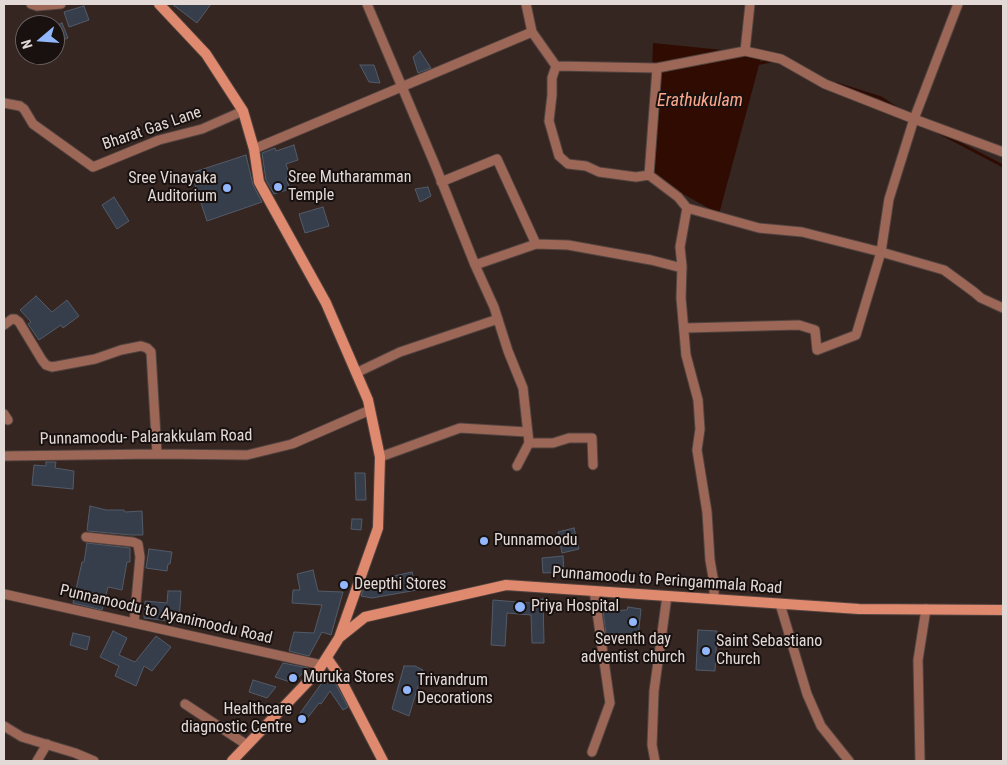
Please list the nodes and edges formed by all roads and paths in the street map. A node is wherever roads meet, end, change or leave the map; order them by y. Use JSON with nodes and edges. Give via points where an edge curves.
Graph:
{"nodes":[{"id":1,"x":31,"y":4,"type":"edge"},
{"id":2,"x":61,"y":4,"type":"edge"},
{"id":3,"x":159,"y":4,"type":"edge"},
{"id":4,"x":367,"y":4,"type":"edge"},
{"id":5,"x":526,"y":4,"type":"edge"},
{"id":6,"x":750,"y":4,"type":"edge"},
{"id":7,"x":958,"y":4,"type":"edge"},
{"id":8,"x":532,"y":32,"type":"junction"},
{"id":9,"x":745,"y":51,"type":"junction"},
{"id":10,"x":556,"y":66,"type":"junction"},
{"id":11,"x":658,"y":68,"type":"junction"},
{"id":12,"x":402,"y":86,"type":"junction"},
{"id":13,"x":4,"y":103,"type":"edge"},
{"id":14,"x":242,"y":111,"type":"junction"},
{"id":15,"x":914,"y":119,"type":"junction"},
{"id":16,"x":254,"y":149,"type":"junction"},
{"id":17,"x":1003,"y":152,"type":"edge"},
{"id":18,"x":649,"y":176,"type":"junction"},
{"id":19,"x":441,"y":182,"type":"junction"},
{"id":20,"x":687,"y":208,"type":"junction"},
{"id":21,"x":536,"y":244,"type":"junction"},
{"id":22,"x":882,"y":252,"type":"junction"},
{"id":23,"x":474,"y":265,"type":"junction"},
{"id":24,"x":682,"y":268,"type":"junction"},
{"id":25,"x":1003,"y":308,"type":"edge"},
{"id":26,"x":498,"y":319,"type":"junction"},
{"id":27,"x":4,"y":325,"type":"edge"},
{"id":28,"x":685,"y":328,"type":"junction"},
{"id":29,"x":356,"y":374,"type":"junction"},
{"id":30,"x":370,"y":410,"type":"junction"},
{"id":31,"x":527,"y":432,"type":"junction"},
{"id":32,"x":529,"y":444,"type":"junction"},
{"id":33,"x":157,"y":454,"type":"junction"},
{"id":34,"x":4,"y":456,"type":"edge"},
{"id":35,"x":380,"y":457,"type":"junction"},
{"id":36,"x":593,"y":465,"type":"dead end"},
{"id":37,"x":517,"y":466,"type":"dead end"},
{"id":38,"x":86,"y":537,"type":"dead end"},
{"id":39,"x":594,"y":591,"type":"junction"},
{"id":40,"x":4,"y":594,"type":"edge"},
{"id":41,"x":667,"y":596,"type":"junction"},
{"id":42,"x":714,"y":599,"type":"junction"},
{"id":43,"x":780,"y":604,"type":"junction"},
{"id":44,"x":926,"y":610,"type":"junction"},
{"id":45,"x":1003,"y":610,"type":"edge"},
{"id":46,"x":134,"y":623,"type":"junction"},
{"id":47,"x":339,"y":638,"type":"junction"},
{"id":48,"x":324,"y":662,"type":"junction"},
{"id":49,"x":185,"y":704,"type":"dead end"},
{"id":50,"x":4,"y":726,"type":"edge"},
{"id":51,"x":47,"y":744,"type":"junction"},
{"id":52,"x":247,"y":745,"type":"junction"},
{"id":53,"x":592,"y":752,"type":"dead end"},
{"id":54,"x":37,"y":761,"type":"edge"},
{"id":55,"x":94,"y":761,"type":"edge"},
{"id":56,"x":232,"y":761,"type":"edge"},
{"id":57,"x":383,"y":761,"type":"edge"},
{"id":58,"x":655,"y":761,"type":"edge"},
{"id":59,"x":848,"y":761,"type":"edge"},
{"id":60,"x":920,"y":761,"type":"edge"}],
"edges":[{"from":1,"to":2,"type":"street"},
{"from":3,"to":14,"type":"main road","via":[[206,54]]},
{"from":4,"to":12,"type":"street"},
{"from":5,"to":8,"type":"street"},
{"from":6,"to":9,"type":"street"},
{"from":7,"to":15,"type":"street"},
{"from":8,"to":10,"type":"street"},
{"from":8,"to":12,"type":"street"},
{"from":9,"to":11,"type":"street"},
{"from":9,"to":15,"type":"street","via":[[781,59],[825,84]]},
{"from":10,"to":11,"type":"street"},
{"from":10,"to":18,"type":"street","via":[[549,121],[559,156],[568,164],[586,166],[599,172]]},
{"from":11,"to":18,"type":"street"},
{"from":12,"to":16,"type":"street"},
{"from":12,"to":19,"type":"street"},
{"from":13,"to":14,"type":"street","name":"Bharat Gas Lane","via":[[20,106],[33,124],[92,166],[159,140],[202,129]]},
{"from":14,"to":16,"type":"main road"},
{"from":15,"to":17,"type":"street"},
{"from":15,"to":22,"type":"street","via":[[889,199]]},
{"from":16,"to":29,"type":"main road","via":[[260,182],[326,303]]},
{"from":18,"to":20,"type":"street","via":[[678,197]]},
{"from":19,"to":21,"type":"street","via":[[497,159]]},
{"from":19,"to":23,"type":"street"},
{"from":20,"to":22,"type":"street","via":[[759,228],[802,232]]},
{"from":20,"to":24,"type":"street","via":[[680,247]]},
{"from":21,"to":23,"type":"street"},
{"from":21,"to":24,"type":"street","via":[[568,244]]},
{"from":22,"to":25,"type":"street","via":[[944,270],[981,298]]},
{"from":22,"to":28,"type":"street","via":[[856,335],[817,350],[815,330],[799,325]]},
{"from":23,"to":26,"type":"street"},
{"from":24,"to":28,"type":"street"},
{"from":26,"to":29,"type":"street","via":[[400,352]]},
{"from":26,"to":31,"type":"street","via":[[523,388]]},
{"from":27,"to":33,"type":"street","via":[[12,319],[19,322],[42,360],[52,366],[95,359],[140,346],[147,348],[151,352]]},
{"from":28,"to":42,"type":"street","via":[[686,355],[698,400],[700,429],[697,450],[707,512]]},
{"from":29,"to":30,"type":"main road"},
{"from":30,"to":33,"type":"street","name":"Punnamoodu- Palarakkulam Road","via":[[292,444],[247,455]]},
{"from":30,"to":35,"type":"main road"},
{"from":31,"to":32,"type":"street"},
{"from":31,"to":35,"type":"street","via":[[460,428]]},
{"from":32,"to":36,"type":"street","via":[[592,438]]},
{"from":32,"to":37,"type":"street"},
{"from":33,"to":34,"type":"street","name":"Punnamoodu- Palarakkulam Road"},
{"from":35,"to":47,"type":"main road","via":[[378,528]]},
{"from":38,"to":46,"type":"street","via":[[138,544],[140,557]]},
{"from":39,"to":41,"type":"main road","name":"Punnamoodu to Peringammala Road"},
{"from":39,"to":47,"type":"main road","name":"Punnamoodu to Peringammala Road","via":[[506,585],[365,617]]},
{"from":39,"to":53,"type":"street","via":[[610,703]]},
{"from":40,"to":46,"type":"street","name":"Punnamoodu to Ayanimoodu Road"},
{"from":41,"to":42,"type":"main road","name":"Punnamoodu to Peringammala Road"},
{"from":41,"to":58,"type":"street","via":[[654,691],[652,745]]},
{"from":42,"to":43,"type":"main road","name":"Punnamoodu to Peringammala Road"},
{"from":43,"to":44,"type":"main road","name":"Punnamoodu to Peringammala Road"},
{"from":43,"to":59,"type":"street","via":[[807,694],[821,726]]},
{"from":44,"to":45,"type":"main road","name":"Punnamoodu to Peringammala Road"},
{"from":44,"to":60,"type":"street","via":[[918,660]]},
{"from":46,"to":48,"type":"street","name":"Punnamoodu to Ayanimoodu Road"},
{"from":47,"to":48,"type":"main road"},
{"from":48,"to":52,"type":"main road"},
{"from":48,"to":57,"type":"main road","via":[[338,674]]},
{"from":49,"to":52,"type":"street"},
{"from":50,"to":51,"type":"street","via":[[22,737]]},
{"from":51,"to":54,"type":"street"},
{"from":51,"to":55,"type":"street"},
{"from":52,"to":56,"type":"main road"}]}
